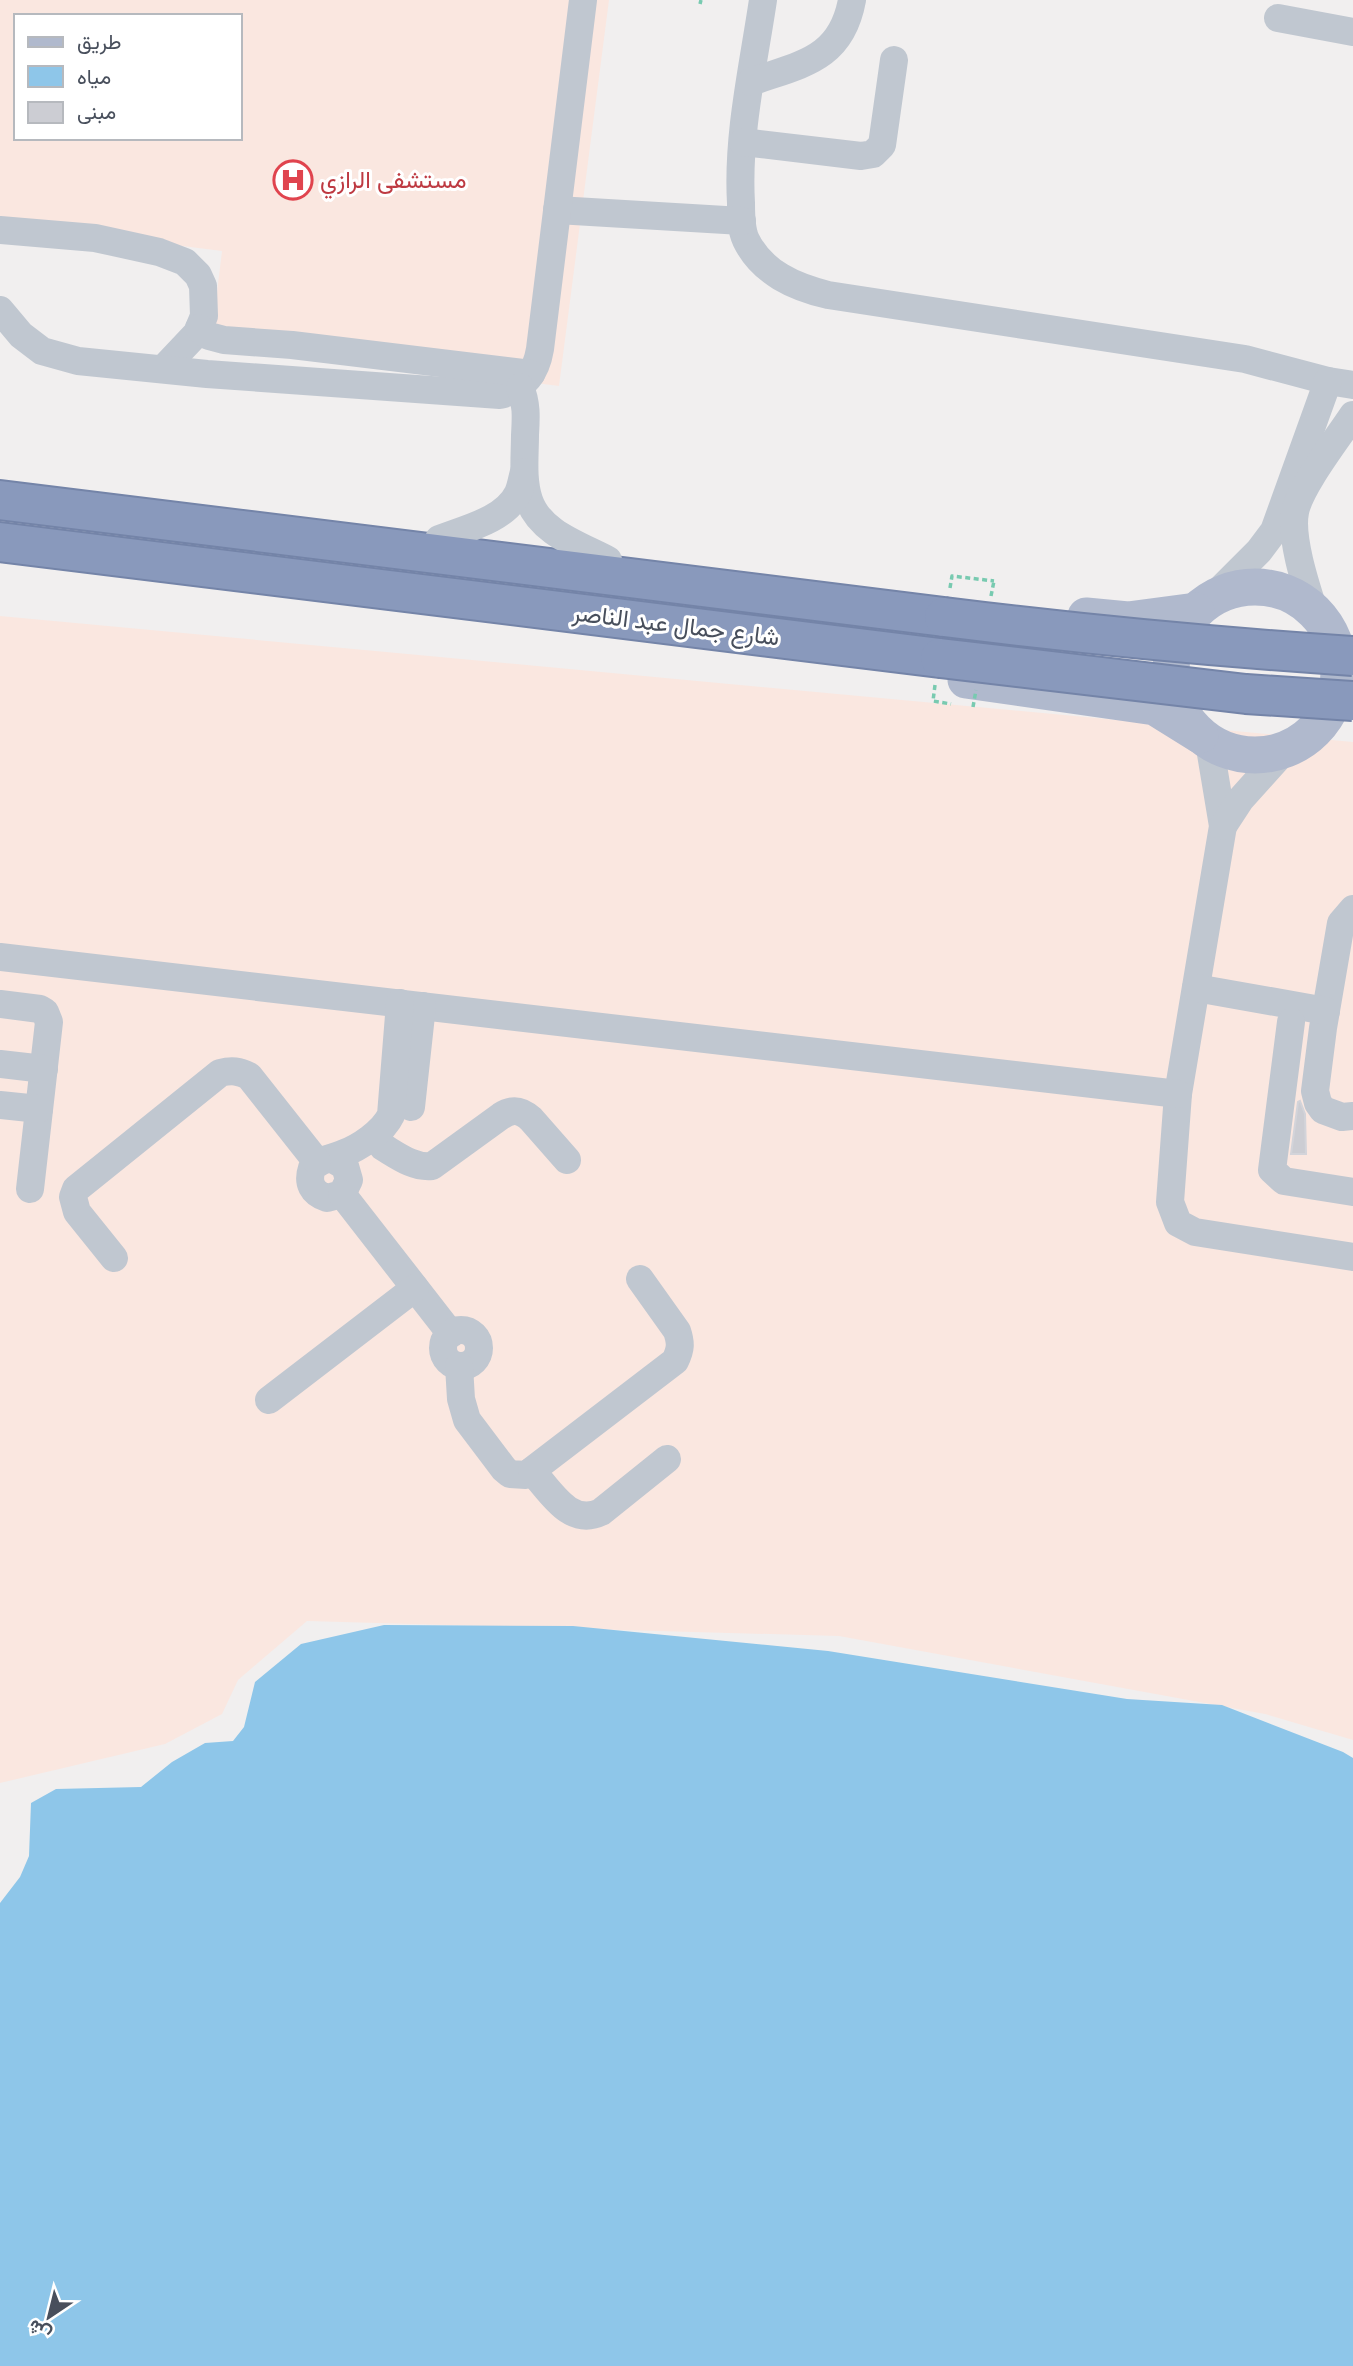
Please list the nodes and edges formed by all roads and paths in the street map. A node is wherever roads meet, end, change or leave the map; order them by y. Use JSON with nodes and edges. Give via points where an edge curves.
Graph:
{"nodes":[{"id":1,"x":583,"y":0,"type":"edge"},
{"id":2,"x":763,"y":0,"type":"edge"},
{"id":3,"x":852,"y":0,"type":"edge"},
{"id":4,"x":1278,"y":18,"type":"dead end"},
{"id":5,"x":1353,"y":32,"type":"edge"},
{"id":6,"x":894,"y":60,"type":"dead end"},
{"id":7,"x":751,"y":82,"type":"junction"},
{"id":8,"x":743,"y":142,"type":"junction"},
{"id":9,"x":557,"y":210,"type":"junction"},
{"id":10,"x":742,"y":221,"type":"junction"},
{"id":11,"x":0,"y":230,"type":"edge"},
{"id":12,"x":0,"y":310,"type":"edge"},
{"id":13,"x":199,"y":328,"type":"junction"},
{"id":14,"x":163,"y":369,"type":"junction"},
{"id":15,"x":1341,"y":383,"type":"edge"},
{"id":16,"x":517,"y":386,"type":"junction"},
{"id":17,"x":1353,"y":415,"type":"edge"},
{"id":18,"x":525,"y":466,"type":"junction"},
{"id":19,"x":0,"y":485,"type":"edge"},
{"id":20,"x":0,"y":500,"type":"edge"},
{"id":21,"x":439,"y":539,"type":"junction"},
{"id":22,"x":0,"y":542,"type":"edge"},
{"id":23,"x":0,"y":558,"type":"edge"},
{"id":24,"x":608,"y":560,"type":"junction"},
{"id":25,"x":952,"y":576,"type":"dead end"},
{"id":26,"x":994,"y":581,"type":"dead end"},
{"id":27,"x":1204,"y":605,"type":"junction"},
{"id":28,"x":1337,"y":633,"type":"edge"},
{"id":29,"x":1353,"y":701,"type":"edge"},
{"id":30,"x":1353,"y":723,"type":"edge"},
{"id":31,"x":1315,"y":731,"type":"junction"},
{"id":32,"x":1204,"y":738,"type":"junction"},
{"id":33,"x":1284,"y":751,"type":"junction"},
{"id":34,"x":1223,"y":826,"type":"junction"},
{"id":35,"x":1353,"y":909,"type":"edge"},
{"id":36,"x":0,"y":957,"type":"edge"},
{"id":37,"x":1194,"y":997,"type":"junction"},
{"id":38,"x":0,"y":1004,"type":"edge"},
{"id":39,"x":411,"y":1004,"type":"junction"},
{"id":40,"x":1324,"y":1019,"type":"junction"},
{"id":41,"x":1291,"y":1022,"type":"junction"},
{"id":42,"x":0,"y":1064,"type":"edge"},
{"id":43,"x":44,"y":1069,"type":"junction"},
{"id":44,"x":1178,"y":1094,"type":"junction"},
{"id":45,"x":0,"y":1105,"type":"edge"},
{"id":46,"x":39,"y":1110,"type":"junction"},
{"id":47,"x":1353,"y":1116,"type":"edge"},
{"id":48,"x":383,"y":1147,"type":"junction"},
{"id":49,"x":324,"y":1160,"type":"junction"},
{"id":50,"x":567,"y":1160,"type":"dead end"},
{"id":51,"x":346,"y":1187,"type":"junction"},
{"id":52,"x":30,"y":1189,"type":"dead end"},
{"id":53,"x":1353,"y":1192,"type":"edge"},
{"id":54,"x":1353,"y":1257,"type":"edge"},
{"id":55,"x":114,"y":1258,"type":"dead end"},
{"id":56,"x":640,"y":1279,"type":"dead end"},
{"id":57,"x":415,"y":1288,"type":"junction"},
{"id":58,"x":270,"y":1400,"type":"dead end"},
{"id":59,"x":667,"y":1459,"type":"dead end"},
{"id":60,"x":532,"y":1471,"type":"junction"}],
"edges":[{"from":1,"to":9,"type":"street"},
{"from":2,"to":7,"type":"street"},
{"from":3,"to":7,"type":"street","via":[[844,29],[827,51]]},
{"from":4,"to":5,"type":"street"},
{"from":6,"to":8,"type":"street","via":[[882,145],[873,154]]},
{"from":7,"to":8,"type":"street"},
{"from":8,"to":10,"type":"street"},
{"from":9,"to":10,"type":"street"},
{"from":9,"to":16,"type":"street","via":[[538,362]]},
{"from":10,"to":15,"type":"street","via":[[745,239],[759,261],[802,289],[1245,359]]},
{"from":11,"to":13,"type":"street","via":[[95,238],[185,262],[203,286],[204,316]]},
{"from":12,"to":14,"type":"street","via":[[42,351],[78,361]]},
{"from":13,"to":14,"type":"street"},
{"from":13,"to":16,"type":"street","via":[[223,341],[292,345]]},
{"from":14,"to":16,"type":"street"},
{"from":15,"to":27,"type":"street","via":[[1274,531]]},
{"from":16,"to":18,"type":"street","via":[[525,398]]},
{"from":17,"to":28,"type":"street","via":[[1302,491],[1294,513],[1301,564]]},
{"from":18,"to":21,"type":"street","via":[[519,492],[508,508]]},
{"from":18,"to":24,"type":"street","via":[[528,497],[536,516],[559,535]]},
{"from":19,"to":21,"type":"main road"},
{"from":20,"to":28,"type":"highway","name":"شارع جمال عبد الناصر","bridge":true,"via":[[1046,630],[1251,649]]},
{"from":21,"to":24,"type":"main road"},
{"from":22,"to":29,"type":"highway","name":"شارع جمال عبد الناصر","bridge":true,"via":[[1246,694]]},
{"from":23,"to":32,"type":"main road","via":[[934,689],[1155,707]]},
{"from":24,"to":27,"type":"main road","via":[[1128,620]]},
{"from":25,"to":26,"type":"path"},
{"from":27,"to":28,"type":"main road","via":[[1231,590],[1260,587],[1289,594]]},
{"from":27,"to":32,"type":"main road","via":[[1188,619],[1177,639],[1171,673],[1174,696],[1184,717]]},
{"from":28,"to":31,"type":"main road","via":[[1339,682],[1328,713]]},
{"from":30,"to":31,"type":"main road"},
{"from":31,"to":33,"type":"main road"},
{"from":32,"to":33,"type":"main road","via":[[1229,751],[1251,755]]},
{"from":32,"to":34,"type":"street"},
{"from":33,"to":34,"type":"street"},
{"from":34,"to":37,"type":"street"},
{"from":35,"to":40,"type":"street","via":[[1341,923]]},
{"from":36,"to":39,"type":"street"},
{"from":37,"to":40,"type":"street"},
{"from":37,"to":41,"type":"street"},
{"from":37,"to":44,"type":"street"},
{"from":38,"to":43,"type":"street","via":[[40,1009],[48,1016]]},
{"from":39,"to":44,"type":"street"},
{"from":39,"to":48,"type":"street","via":[[410,1110],[400,1131]]},
{"from":39,"to":49,"type":"street","via":[[391,1115],[384,1127],[355,1147]]},
{"from":40,"to":41,"type":"street"},
{"from":40,"to":47,"type":"street","via":[[1315,1091],[1318,1103],[1332,1115]]},
{"from":41,"to":53,"type":"street","via":[[1272,1170],[1284,1181]]},
{"from":42,"to":43,"type":"street"},
{"from":43,"to":46,"type":"street"},
{"from":44,"to":54,"type":"street","via":[[1170,1202],[1178,1223],[1195,1232]]},
{"from":45,"to":46,"type":"street"},
{"from":46,"to":52,"type":"street"},
{"from":48,"to":50,"type":"street","via":[[414,1164],[432,1166],[501,1115],[517,1110],[525,1113]]},
{"from":48,"to":51,"type":"street"},
{"from":49,"to":51,"type":"street","via":[[345,1166]]},
{"from":49,"to":55,"type":"street","via":[[249,1076],[220,1073],[76,1189],[77,1212]]},
{"from":51,"to":57,"type":"street"},
{"from":56,"to":60,"type":"street","via":[[677,1331],[680,1351],[675,1360]]},
{"from":57,"to":58,"type":"street"},
{"from":57,"to":60,"type":"street","via":[[451,1334],[464,1331],[479,1344],[472,1363],[459,1366],[463,1410],[473,1429],[510,1474]]},
{"from":59,"to":60,"type":"street","via":[[601,1512],[582,1517],[564,1508]]}]}
